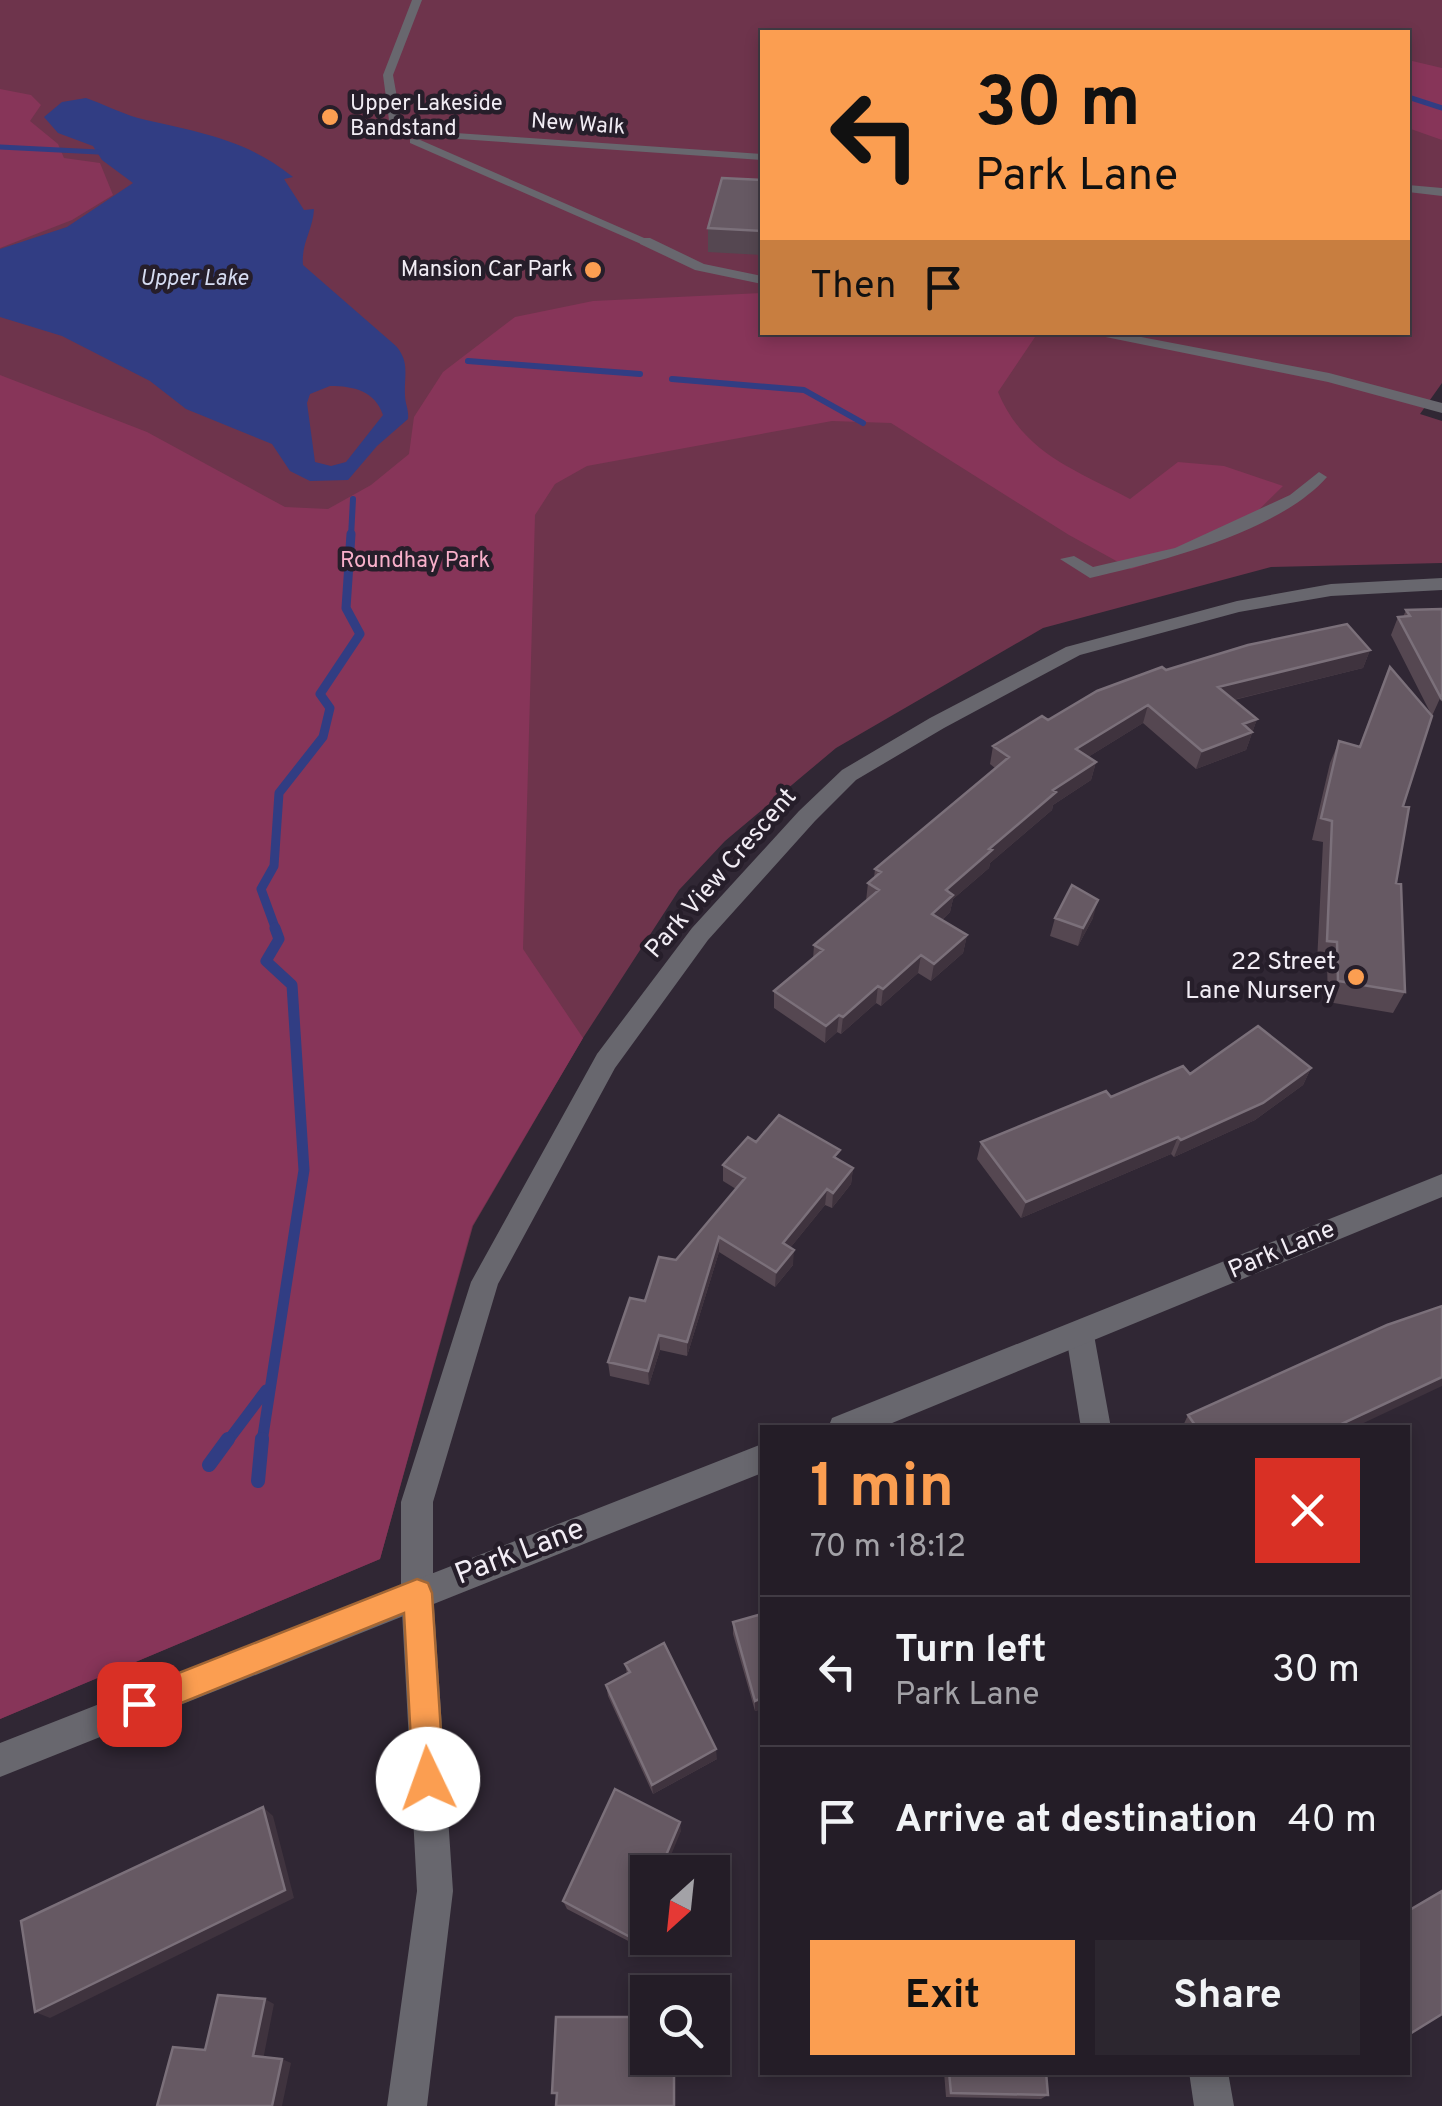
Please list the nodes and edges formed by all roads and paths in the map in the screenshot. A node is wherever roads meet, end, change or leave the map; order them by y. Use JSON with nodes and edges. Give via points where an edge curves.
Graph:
{"nodes":[{"id":1,"x":418,"y":0,"type":"edge"},
{"id":2,"x":392,"y":132,"type":"junction"},
{"id":3,"x":760,"y":157,"type":"edge"},
{"id":4,"x":1410,"y":188,"type":"edge"},
{"id":5,"x":1442,"y":192,"type":"edge"},
{"id":6,"x":644,"y":241,"type":"joint"},
{"id":7,"x":760,"y":280,"type":"edge"},
{"id":8,"x":1104,"y":335,"type":"edge"},
{"id":9,"x":1442,"y":408,"type":"edge"},
{"id":10,"x":1319,"y":476,"type":"dead end"},
{"id":11,"x":1068,"y":559,"type":"dead end"},
{"id":12,"x":1442,"y":584,"type":"edge"},
{"id":13,"x":1442,"y":1184,"type":"edge"},
{"id":14,"x":1080,"y":1336,"type":"junction"},
{"id":15,"x":852,"y":1425,"type":"edge"},
{"id":16,"x":1095,"y":1425,"type":"edge"},
{"id":17,"x":760,"y":1460,"type":"edge"},
{"id":18,"x":417,"y":1593,"type":"junction"},
{"id":19,"x":0,"y":1760,"type":"edge"},
{"id":20,"x":1209,"y":2075,"type":"edge"},
{"id":21,"x":407,"y":2106,"type":"edge"},
{"id":22,"x":1214,"y":2106,"type":"edge"}],
"edges":[{"from":1,"to":2,"type":"street","via":[[388,75]]},
{"from":2,"to":3,"type":"street","name":"New Walk"},
{"from":2,"to":6,"type":"street"},
{"from":4,"to":5,"type":"street"},
{"from":6,"to":7,"type":"street","via":[[700,267]]},
{"from":8,"to":9,"type":"street","via":[[1329,378]]},
{"from":10,"to":11,"type":"street","via":[[1296,498],[1157,560],[1090,573]]},
{"from":12,"to":18,"type":"street","name":"Park View Crescent","via":[[1293,596],[1073,650],[849,776],[808,816],[700,934],[606,1061],[484,1282],[417,1502]]},
{"from":13,"to":14,"type":"street","name":"Park Lane"},
{"from":14,"to":15,"type":"street","name":"Park Lane"},
{"from":14,"to":16,"type":"street"},
{"from":17,"to":18,"type":"street","name":"Park Lane"},
{"from":18,"to":19,"type":"street","name":"Park Lane"},
{"from":18,"to":21,"type":"street","name":"Park View Crescent","via":[[435,1891]]},
{"from":20,"to":22,"type":"street"}]}
